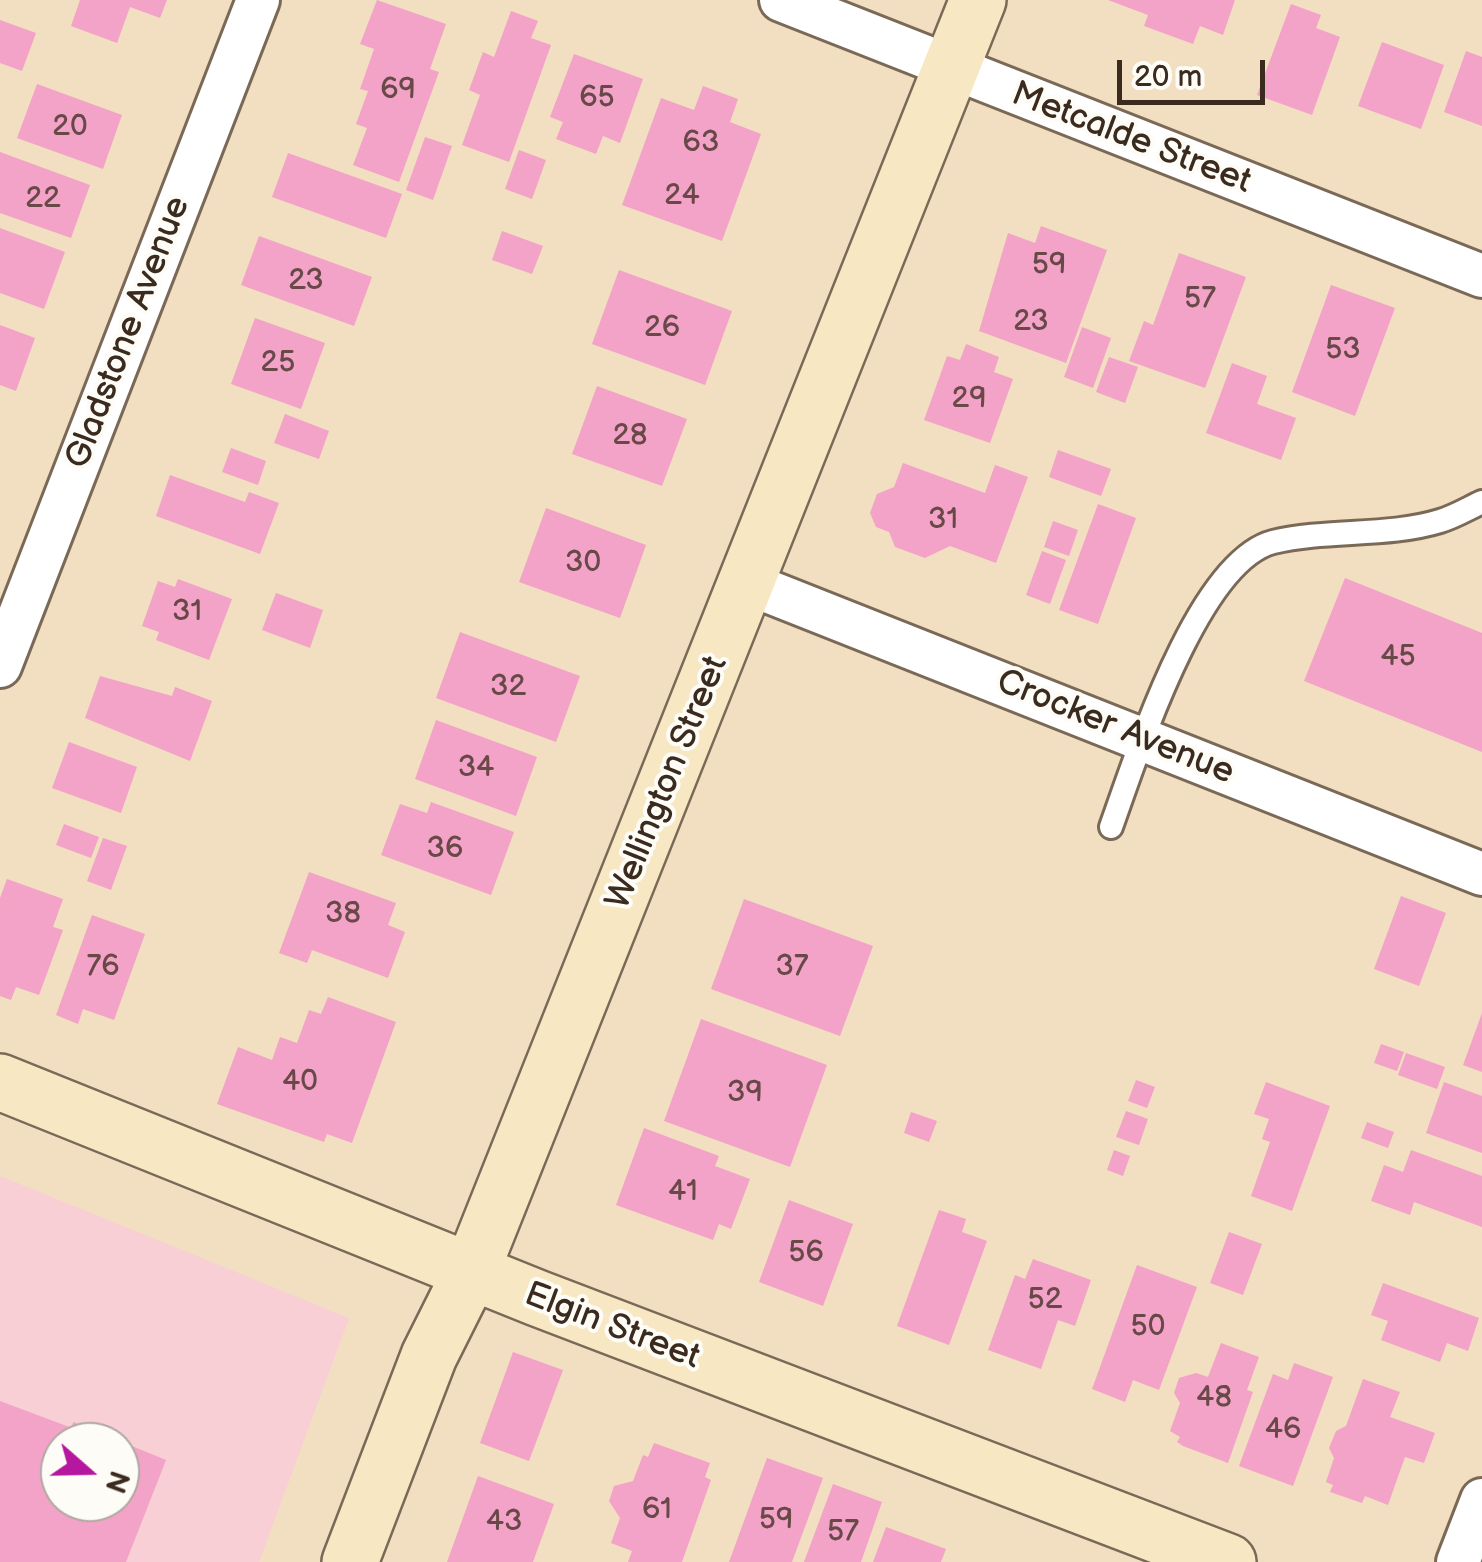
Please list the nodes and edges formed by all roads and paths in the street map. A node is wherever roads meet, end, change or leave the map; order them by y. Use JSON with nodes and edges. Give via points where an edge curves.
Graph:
{"nodes":[{"id":1,"x":258,"y":0,"type":"edge"},
{"id":2,"x":781,"y":0,"type":"edge"},
{"id":3,"x":978,"y":0,"type":"edge"},
{"id":4,"x":950,"y":68,"type":"junction"},
{"id":5,"x":1482,"y":276,"type":"edge"},
{"id":6,"x":1482,"y":502,"type":"edge"},
{"id":7,"x":747,"y":583,"type":"junction"},
{"id":8,"x":0,"y":666,"type":"edge"},
{"id":9,"x":1143,"y":740,"type":"junction"},
{"id":10,"x":1111,"y":827,"type":"dead end"},
{"id":11,"x":1482,"y":874,"type":"edge"},
{"id":12,"x":0,"y":1082,"type":"edge"},
{"id":13,"x":471,"y":1272,"type":"junction"},
{"id":14,"x":1482,"y":1500,"type":"edge"},
{"id":15,"x":350,"y":1562,"type":"edge"},
{"id":16,"x":1228,"y":1562,"type":"edge"},
{"id":17,"x":1458,"y":1562,"type":"edge"}],
"edges":[{"from":1,"to":8,"type":"street","name":"Gladstone Avenue"},
{"from":2,"to":4,"type":"street","name":"Metcalde Street"},
{"from":3,"to":4,"type":"street","name":"Wellington Street"},
{"from":4,"to":5,"type":"street","name":"Metcalde Street"},
{"from":4,"to":7,"type":"street","name":"Wellington Street"},
{"from":6,"to":9,"type":"lane","via":[[1440,521],[1269,543],[1228,571],[1199,616]]},
{"from":7,"to":9,"type":"street","name":"Crocker Avenue"},
{"from":7,"to":13,"type":"street","name":"Wellington Street"},
{"from":9,"to":10,"type":"lane"},
{"from":9,"to":11,"type":"street","name":"Crocker Avenue"},
{"from":12,"to":13,"type":"street","name":"Elgin Street"},
{"from":13,"to":15,"type":"street","name":"Wellington Street","via":[[428,1356]]},
{"from":13,"to":16,"type":"street","name":"Elgin Street"},
{"from":14,"to":17,"type":"street"}]}
